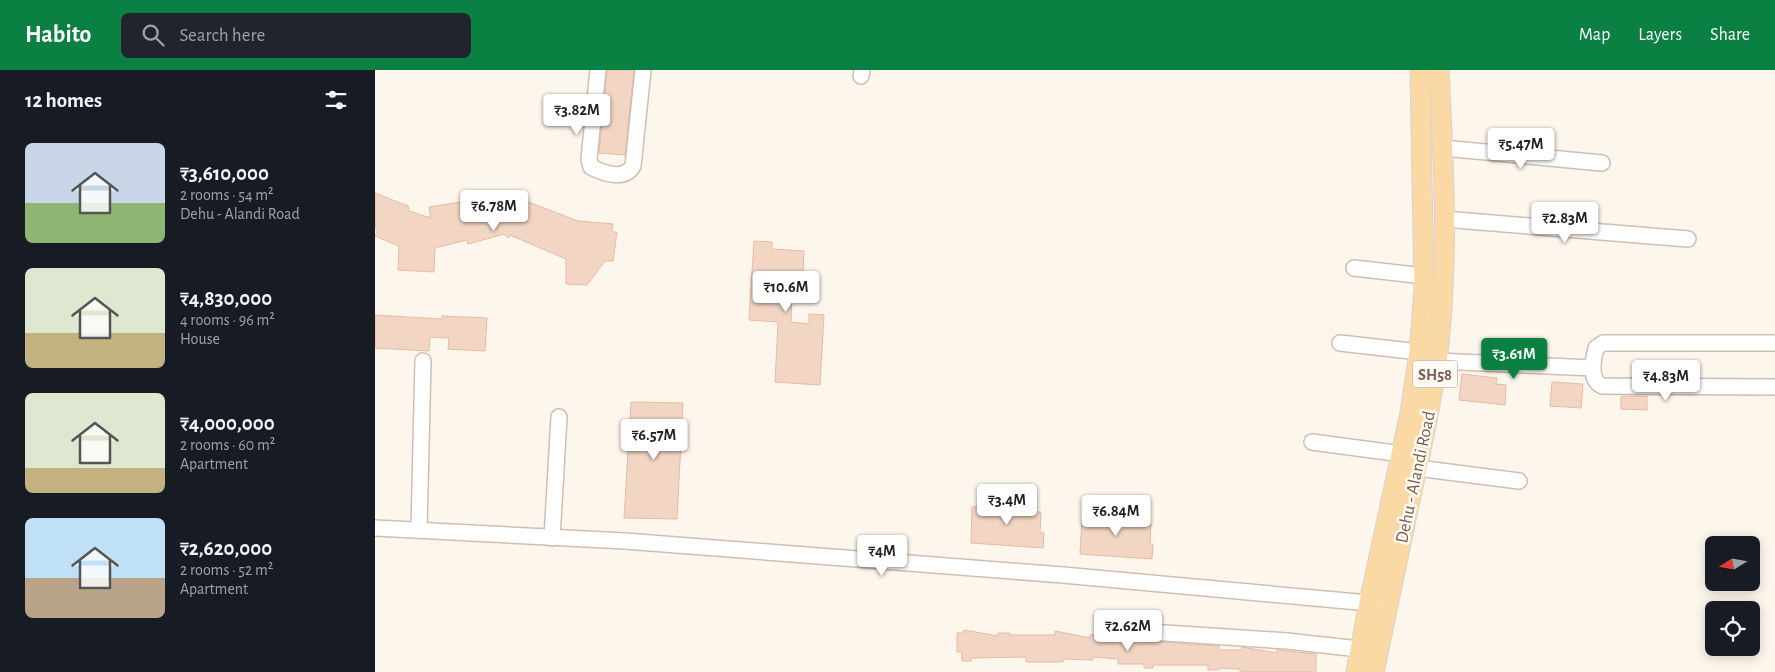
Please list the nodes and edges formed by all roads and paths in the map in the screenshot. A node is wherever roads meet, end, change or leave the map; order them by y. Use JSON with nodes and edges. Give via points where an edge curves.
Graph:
{"nodes":[{"id":1,"x":598,"y":70,"type":"edge"},
{"id":2,"x":643,"y":70,"type":"edge"},
{"id":3,"x":1420,"y":70,"type":"edge"},
{"id":4,"x":1439,"y":70,"type":"edge"},
{"id":5,"x":1443,"y":148,"type":"junction"},
{"id":6,"x":1602,"y":163,"type":"dead end"},
{"id":7,"x":1443,"y":219,"type":"junction"},
{"id":8,"x":1688,"y":239,"type":"dead end"},
{"id":9,"x":1354,"y":268,"type":"dead end"},
{"id":10,"x":1424,"y":276,"type":"junction"},
{"id":11,"x":1340,"y":342,"type":"dead end"},
{"id":12,"x":1775,"y":343,"type":"edge"},
{"id":13,"x":1419,"y":352,"type":"junction"},
{"id":14,"x":423,"y":360,"type":"dead end"},
{"id":15,"x":1437,"y":361,"type":"junction"},
{"id":16,"x":1593,"y":368,"type":"junction"},
{"id":17,"x":1775,"y":387,"type":"edge"},
{"id":18,"x":559,"y":417,"type":"dead end"},
{"id":19,"x":1312,"y":442,"type":"dead end"},
{"id":20,"x":1402,"y":454,"type":"junction"},
{"id":21,"x":1417,"y":468,"type":"junction"},
{"id":22,"x":1519,"y":481,"type":"dead end"},
{"id":23,"x":375,"y":528,"type":"edge"},
{"id":24,"x":419,"y":530,"type":"junction"},
{"id":25,"x":552,"y":538,"type":"junction"},
{"id":26,"x":1369,"y":602,"type":"junction"},
{"id":27,"x":1389,"y":605,"type":"junction"},
{"id":28,"x":1135,"y":631,"type":"dead end"},
{"id":29,"x":1359,"y":649,"type":"junction"},
{"id":30,"x":1356,"y":672,"type":"edge"},
{"id":31,"x":1374,"y":672,"type":"edge"}],
"edges":[{"from":1,"to":2,"type":"street","via":[[589,159],[591,167],[608,174],[621,174],[633,166]]},
{"from":3,"to":10,"type":"main road","name":"Dehu - Alandi Road","number":"SH58"},
{"from":4,"to":5,"type":"main road","name":"Dehu - Alandi Road","number":"SH58"},
{"from":5,"to":6,"type":"street"},
{"from":5,"to":7,"type":"main road","name":"Dehu - Alandi Road","number":"SH58"},
{"from":7,"to":8,"type":"street"},
{"from":7,"to":15,"type":"main road","name":"Dehu - Alandi Road","number":"SH58","via":[[1442,314]]},
{"from":9,"to":10,"type":"street"},
{"from":10,"to":13,"type":"main road","name":"Dehu - Alandi Road","number":"SH58"},
{"from":11,"to":13,"type":"street"},
{"from":12,"to":16,"type":"street","via":[[1603,343],[1596,348]]},
{"from":13,"to":20,"type":"main road","name":"Dehu - Alandi Road","number":"SH58"},
{"from":14,"to":24,"type":"street"},
{"from":15,"to":16,"type":"street"},
{"from":15,"to":21,"type":"main road","name":"Dehu - Alandi Road","number":"SH58"},
{"from":16,"to":17,"type":"street","via":[[1595,380],[1602,386]]},
{"from":18,"to":25,"type":"street"},
{"from":19,"to":20,"type":"street"},
{"from":20,"to":26,"type":"main road","name":"Dehu - Alandi Road","number":"SH58"},
{"from":21,"to":22,"type":"street"},
{"from":21,"to":27,"type":"main road","name":"Dehu - Alandi Road","number":"SH58"},
{"from":23,"to":24,"type":"street"},
{"from":24,"to":25,"type":"street"},
{"from":25,"to":26,"type":"street","via":[[1063,575]]},
{"from":26,"to":27,"type":"street"},
{"from":26,"to":29,"type":"main road","name":"Dehu - Alandi Road","number":"SH58"},
{"from":27,"to":31,"type":"main road","name":"Dehu - Alandi Road","number":"SH58"},
{"from":28,"to":29,"type":"street"},
{"from":29,"to":30,"type":"main road","name":"Dehu - Alandi Road","number":"SH58"}]}
